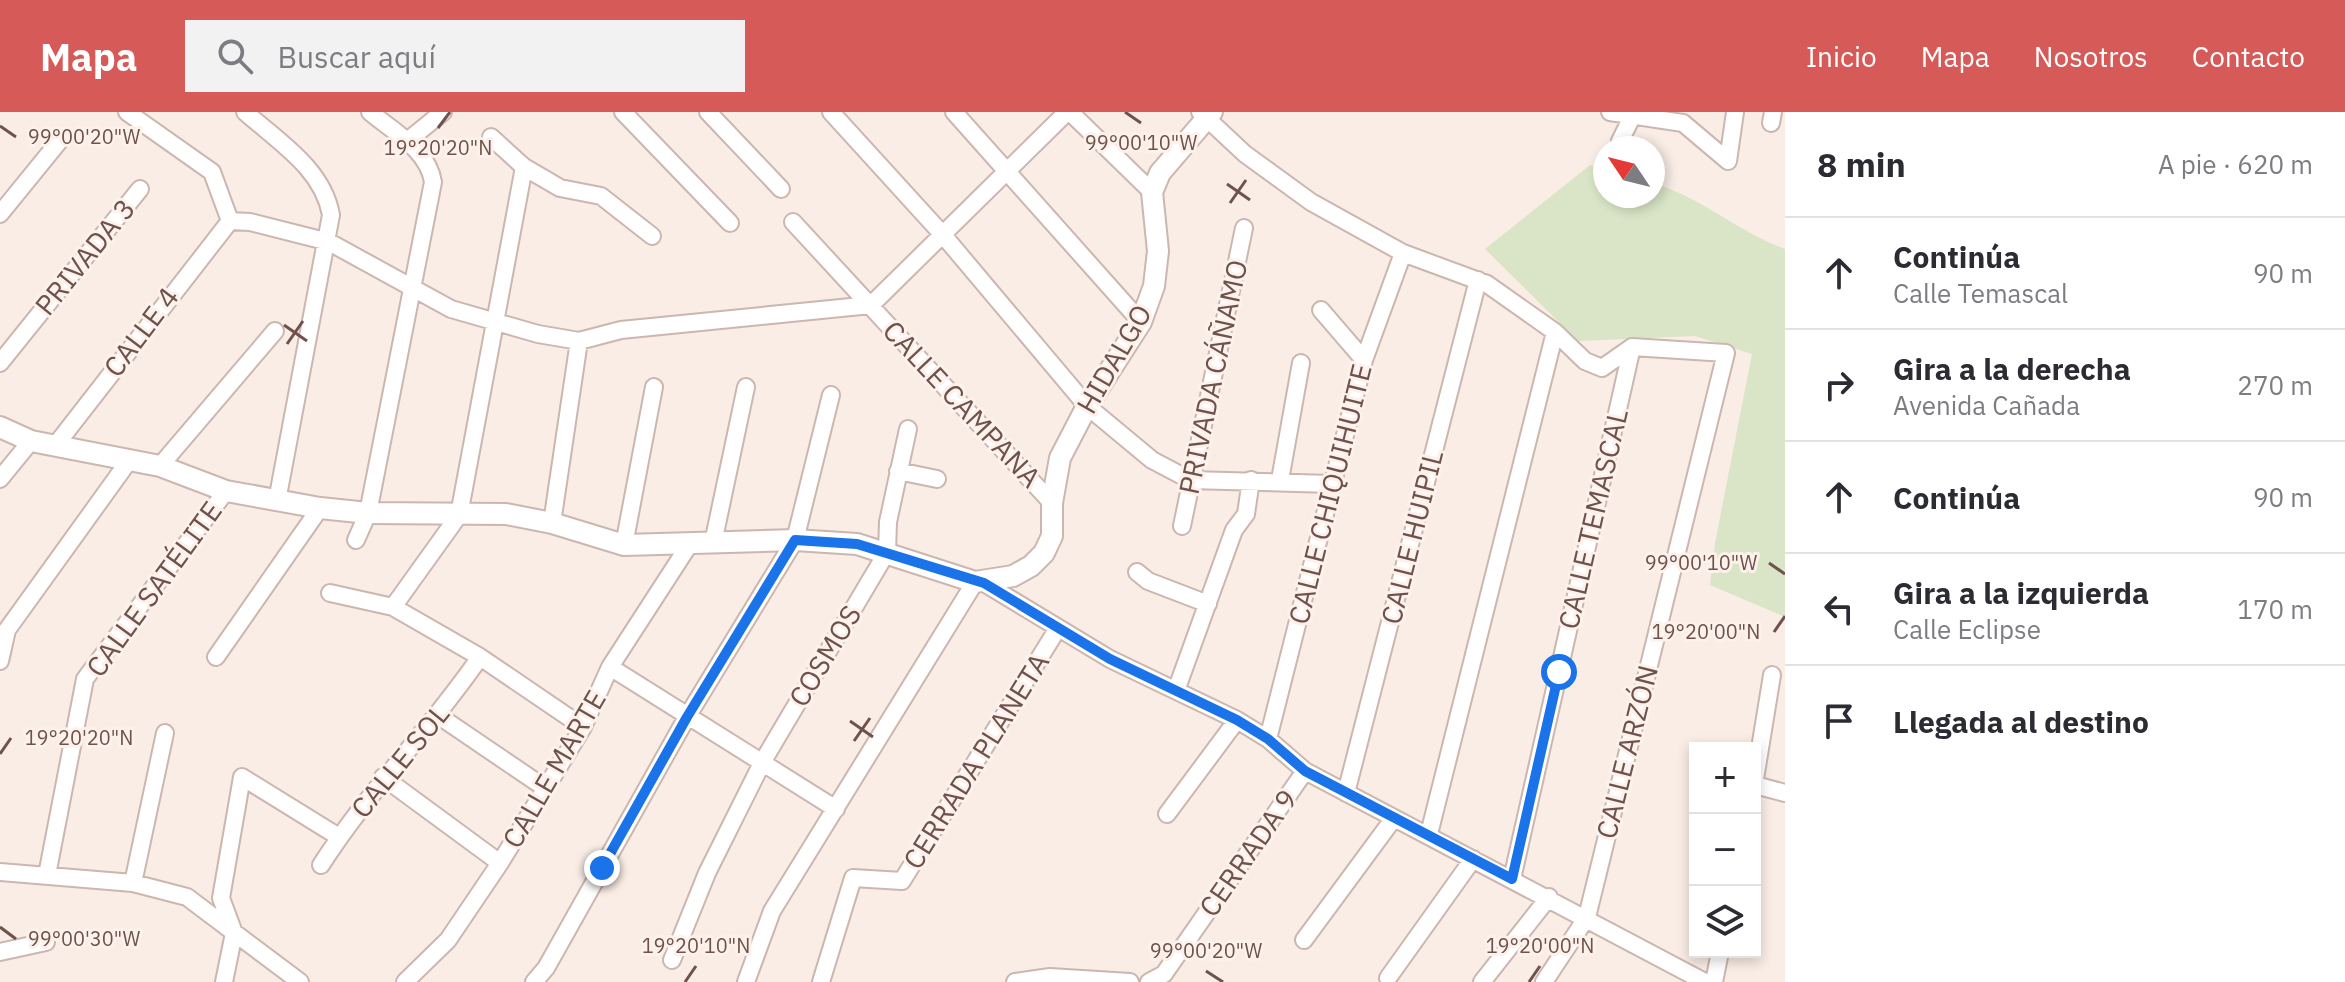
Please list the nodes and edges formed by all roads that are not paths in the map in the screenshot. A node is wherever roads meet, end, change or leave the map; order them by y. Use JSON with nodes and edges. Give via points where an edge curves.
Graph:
{"nodes":[{"id":1,"x":127,"y":112,"type":"edge"},
{"id":2,"x":245,"y":112,"type":"edge"},
{"id":3,"x":370,"y":112,"type":"edge"},
{"id":4,"x":443,"y":112,"type":"edge"},
{"id":5,"x":623,"y":112,"type":"edge"},
{"id":6,"x":708,"y":112,"type":"edge"},
{"id":7,"x":831,"y":112,"type":"edge"},
{"id":8,"x":954,"y":112,"type":"edge"},
{"id":9,"x":1068,"y":112,"type":"edge"},
{"id":10,"x":1610,"y":112,"type":"edge"},
{"id":11,"x":1733,"y":113,"type":"edge"},
{"id":12,"x":1206,"y":114,"type":"edge"},
{"id":13,"x":1632,"y":117,"type":"junction"},
{"id":14,"x":1622,"y":136,"type":"edge"},
{"id":15,"x":491,"y":137,"type":"dead end"},
{"id":16,"x":61,"y":139,"type":"dead end"},
{"id":17,"x":406,"y":142,"type":"junction"},
{"id":18,"x":524,"y":167,"type":"junction"},
{"id":19,"x":1009,"y":171,"type":"junction"},
{"id":20,"x":140,"y":189,"type":"dead end"},
{"id":21,"x":781,"y":189,"type":"dead end"},
{"id":22,"x":1152,"y":192,"type":"junction"},
{"id":23,"x":0,"y":214,"type":"edge"},
{"id":24,"x":230,"y":221,"type":"junction"},
{"id":25,"x":793,"y":222,"type":"dead end"},
{"id":26,"x":730,"y":223,"type":"dead end"},
{"id":27,"x":1244,"y":228,"type":"dead end"},
{"id":28,"x":943,"y":235,"type":"junction"},
{"id":29,"x":652,"y":236,"type":"dead end"},
{"id":30,"x":329,"y":242,"type":"junction"},
{"id":31,"x":1403,"y":253,"type":"junction"},
{"id":32,"x":1478,"y":280,"type":"junction"},
{"id":33,"x":411,"y":288,"type":"junction"},
{"id":34,"x":871,"y":305,"type":"junction"},
{"id":35,"x":1321,"y":310,"type":"dead end"},
{"id":36,"x":1141,"y":322,"type":"junction"},
{"id":37,"x":497,"y":323,"type":"junction"},
{"id":38,"x":275,"y":331,"type":"dead end"},
{"id":39,"x":1555,"y":332,"type":"junction"},
{"id":40,"x":579,"y":341,"type":"junction"},
{"id":41,"x":1632,"y":347,"type":"junction"},
{"id":42,"x":1364,"y":360,"type":"junction"},
{"id":43,"x":0,"y":363,"type":"edge"},
{"id":44,"x":1301,"y":363,"type":"dead end"},
{"id":45,"x":654,"y":387,"type":"dead end"},
{"id":46,"x":746,"y":387,"type":"dead end"},
{"id":47,"x":831,"y":395,"type":"dead end"},
{"id":48,"x":1087,"y":406,"type":"junction"},
{"id":49,"x":0,"y":427,"type":"edge"},
{"id":50,"x":908,"y":429,"type":"dead end"},
{"id":51,"x":31,"y":441,"type":"junction"},
{"id":52,"x":55,"y":446,"type":"junction"},
{"id":53,"x":128,"y":462,"type":"junction"},
{"id":54,"x":160,"y":466,"type":"junction"},
{"id":55,"x":898,"y":471,"type":"junction"},
{"id":56,"x":0,"y":479,"type":"edge"},
{"id":57,"x":937,"y":479,"type":"dead end"},
{"id":58,"x":1190,"y":480,"type":"junction"},
{"id":59,"x":1251,"y":480,"type":"junction"},
{"id":60,"x":1280,"y":480,"type":"junction"},
{"id":61,"x":1332,"y":484,"type":"junction"},
{"id":62,"x":226,"y":491,"type":"junction"},
{"id":63,"x":277,"y":501,"type":"junction"},
{"id":64,"x":1052,"y":503,"type":"junction"},
{"id":65,"x":320,"y":508,"type":"junction"},
{"id":66,"x":368,"y":513,"type":"junction"},
{"id":67,"x":459,"y":515,"type":"junction"},
{"id":68,"x":552,"y":523,"type":"junction"},
{"id":69,"x":1182,"y":526,"type":"dead end"},
{"id":70,"x":356,"y":540,"type":"dead end"},
{"id":71,"x":795,"y":540,"type":"junction"},
{"id":72,"x":713,"y":543,"type":"junction"},
{"id":73,"x":624,"y":545,"type":"junction"},
{"id":74,"x":689,"y":545,"type":"junction"},
{"id":75,"x":887,"y":552,"type":"junction"},
{"id":76,"x":1137,"y":572,"type":"dead end"},
{"id":77,"x":979,"y":582,"type":"junction"},
{"id":78,"x":330,"y":593,"type":"dead end"},
{"id":79,"x":1208,"y":604,"type":"junction"},
{"id":80,"x":393,"y":607,"type":"junction"},
{"id":81,"x":1058,"y":628,"type":"junction"},
{"id":82,"x":216,"y":657,"type":"dead end"},
{"id":83,"x":480,"y":657,"type":"junction"},
{"id":84,"x":0,"y":661,"type":"edge"},
{"id":85,"x":610,"y":667,"type":"junction"},
{"id":86,"x":1772,"y":675,"type":"dead end"},
{"id":87,"x":1177,"y":688,"type":"junction"},
{"id":88,"x":1766,"y":706,"type":"junction"},
{"id":89,"x":1785,"y":710,"type":"edge"},
{"id":90,"x":439,"y":716,"type":"junction"},
{"id":91,"x":687,"y":717,"type":"junction"},
{"id":92,"x":1237,"y":720,"type":"junction"},
{"id":93,"x":583,"y":727,"type":"junction"},
{"id":94,"x":165,"y":733,"type":"dead end"},
{"id":95,"x":1268,"y":739,"type":"junction"},
{"id":96,"x":1761,"y":742,"type":"edge"},
{"id":97,"x":763,"y":761,"type":"junction"},
{"id":98,"x":1305,"y":771,"type":"junction"},
{"id":99,"x":383,"y":777,"type":"junction"},
{"id":100,"x":1761,"y":787,"type":"edge"},
{"id":101,"x":545,"y":788,"type":"junction"},
{"id":102,"x":1346,"y":793,"type":"junction"},
{"id":103,"x":1785,"y":793,"type":"edge"},
{"id":104,"x":836,"y":809,"type":"junction"},
{"id":105,"x":1167,"y":814,"type":"dead end"},
{"id":106,"x":1394,"y":818,"type":"junction"},
{"id":107,"x":1429,"y":834,"type":"junction"},
{"id":108,"x":339,"y":837,"type":"junction"},
{"id":109,"x":1473,"y":859,"type":"junction"},
{"id":110,"x":500,"y":863,"type":"junction"},
{"id":111,"x":321,"y":865,"type":"dead end"},
{"id":112,"x":0,"y":872,"type":"edge"},
{"id":113,"x":47,"y":875,"type":"junction"},
{"id":114,"x":1512,"y":879,"type":"junction"},
{"id":115,"x":133,"y":883,"type":"junction"},
{"id":116,"x":1549,"y":897,"type":"junction"},
{"id":117,"x":1587,"y":917,"type":"junction"},
{"id":118,"x":234,"y":933,"type":"junction"},
{"id":119,"x":1304,"y":940,"type":"dead end"},
{"id":120,"x":46,"y":942,"type":"dead end"},
{"id":121,"x":0,"y":952,"type":"edge"},
{"id":122,"x":1719,"y":958,"type":"edge"},
{"id":123,"x":672,"y":960,"type":"dead end"},
{"id":124,"x":1156,"y":978,"type":"edge"},
{"id":125,"x":1388,"y":978,"type":"dead end"},
{"id":126,"x":224,"y":982,"type":"edge"},
{"id":127,"x":300,"y":982,"type":"edge"},
{"id":128,"x":405,"y":982,"type":"edge"},
{"id":129,"x":534,"y":982,"type":"edge"},
{"id":130,"x":746,"y":982,"type":"edge"},
{"id":131,"x":821,"y":982,"type":"edge"},
{"id":132,"x":1015,"y":982,"type":"edge"},
{"id":133,"x":1130,"y":982,"type":"edge"},
{"id":134,"x":1482,"y":982,"type":"edge"},
{"id":135,"x":1544,"y":982,"type":"edge"},
{"id":136,"x":1705,"y":982,"type":"edge"},
{"id":137,"x":1714,"y":982,"type":"edge"}],
"edges":[{"from":1,"to":24,"type":"street","via":[[212,172]]},
{"from":2,"to":30,"type":"street","via":[[316,175],[328,194]]},
{"from":3,"to":17,"type":"street"},
{"from":4,"to":17,"type":"street"},
{"from":5,"to":26,"type":"street"},
{"from":6,"to":21,"type":"street"},
{"from":7,"to":28,"type":"street"},
{"from":8,"to":19,"type":"street"},
{"from":9,"to":19,"type":"street"},
{"from":9,"to":22,"type":"street"},
{"from":10,"to":13,"type":"street"},
{"from":11,"to":13,"type":"street","via":[[1728,161],[1683,123]]},
{"from":12,"to":22,"type":"street","via":[[1160,173]]},
{"from":12,"to":31,"type":"street","via":[[1245,154],[1311,202]]},
{"from":13,"to":14,"type":"street"},
{"from":15,"to":18,"type":"street"},
{"from":16,"to":23,"type":"street"},
{"from":17,"to":33,"type":"street","via":[[431,167],[433,182]]},
{"from":18,"to":29,"type":"street","via":[[560,188],[601,196]]},
{"from":18,"to":37,"type":"street"},
{"from":19,"to":28,"type":"street"},
{"from":19,"to":36,"type":"street"},
{"from":20,"to":43,"type":"street","name":"PRIVADA 3"},
{"from":22,"to":36,"type":"street","name":"HIDALGO","via":[[1158,251],[1154,286]]},
{"from":24,"to":30,"type":"street"},
{"from":24,"to":52,"type":"street","name":"CALLE 4"},
{"from":25,"to":34,"type":"street","name":"CALLE CAMPANA"},
{"from":27,"to":58,"type":"street","name":"PRIVADA CÁÑAMO"},
{"from":28,"to":34,"type":"street"},
{"from":28,"to":48,"type":"street"},
{"from":30,"to":33,"type":"street"},
{"from":30,"to":63,"type":"street"},
{"from":31,"to":32,"type":"street"},
{"from":31,"to":42,"type":"street","name":"CALLE CHIQUIHUITE"},
{"from":32,"to":39,"type":"street"},
{"from":32,"to":102,"type":"street","name":"CALLE HUIPIL"},
{"from":33,"to":37,"type":"street","via":[[451,309]]},
{"from":33,"to":66,"type":"street"},
{"from":34,"to":40,"type":"street","via":[[621,330]]},
{"from":34,"to":64,"type":"street","name":"CALLE CAMPANA"},
{"from":35,"to":42,"type":"street"},
{"from":36,"to":48,"type":"street","name":"HIDALGO"},
{"from":37,"to":40,"type":"street"},
{"from":37,"to":67,"type":"street"},
{"from":38,"to":54,"type":"street"},
{"from":39,"to":41,"type":"street","via":[[1585,361],[1602,368]]},
{"from":39,"to":107,"type":"street"},
{"from":40,"to":68,"type":"street"},
{"from":41,"to":114,"type":"street","name":"CALLE TEMASCAL"},
{"from":41,"to":117,"type":"street","name":"CALLE ARZÓN","via":[[1726,353]]},
{"from":42,"to":61,"type":"street","name":"CALLE CHIQUIHUITE"},
{"from":44,"to":60,"type":"street"},
{"from":45,"to":73,"type":"street"},
{"from":46,"to":72,"type":"street"},
{"from":47,"to":71,"type":"street"},
{"from":48,"to":58,"type":"street","via":[[1152,460]]},
{"from":48,"to":64,"type":"street","name":"HIDALGO","via":[[1060,458]]},
{"from":49,"to":51,"type":"street"},
{"from":50,"to":55,"type":"street"},
{"from":51,"to":52,"type":"street"},
{"from":51,"to":56,"type":"street"},
{"from":52,"to":53,"type":"street"},
{"from":53,"to":54,"type":"street"},
{"from":53,"to":84,"type":"street","via":[[7,630]]},
{"from":54,"to":62,"type":"street"},
{"from":55,"to":57,"type":"street"},
{"from":55,"to":75,"type":"street"},
{"from":58,"to":59,"type":"street"},
{"from":58,"to":69,"type":"street","name":"PRIVADA CÁÑAMO"},
{"from":59,"to":60,"type":"street"},
{"from":59,"to":79,"type":"street","via":[[1246,514],[1234,530]]},
{"from":60,"to":61,"type":"street"},
{"from":61,"to":95,"type":"street","name":"CALLE CHIQUIHUITE"},
{"from":62,"to":63,"type":"street"},
{"from":62,"to":113,"type":"street","name":"CALLE SATÉLITE","via":[[85,679]]},
{"from":63,"to":65,"type":"street"},
{"from":64,"to":77,"type":"street","name":"HIDALGO","via":[[1052,536],[1044,553],[1013,576]]},
{"from":65,"to":66,"type":"street"},
{"from":65,"to":82,"type":"street"},
{"from":66,"to":67,"type":"street"},
{"from":66,"to":70,"type":"street"},
{"from":67,"to":68,"type":"street","via":[[506,514]]},
{"from":67,"to":80,"type":"street"},
{"from":68,"to":73,"type":"street"},
{"from":71,"to":72,"type":"street"},
{"from":71,"to":75,"type":"street","via":[[857,544]]},
{"from":71,"to":91,"type":"street"},
{"from":72,"to":74,"type":"street"},
{"from":73,"to":74,"type":"street"},
{"from":74,"to":85,"type":"street","name":"CALLE MARTE"},
{"from":75,"to":77,"type":"street"},
{"from":75,"to":97,"type":"street","name":"COSMOS"},
{"from":76,"to":79,"type":"street"},
{"from":77,"to":81,"type":"street"},
{"from":77,"to":104,"type":"street"},
{"from":78,"to":80,"type":"street"},
{"from":79,"to":87,"type":"street"},
{"from":80,"to":83,"type":"street"},
{"from":81,"to":87,"type":"street","via":[[1110,659]]},
{"from":81,"to":131,"type":"street","name":"CERRADA PLANETA","via":[[902,881],[853,878]]},
{"from":83,"to":90,"type":"street","name":"CALLE SOL"},
{"from":83,"to":93,"type":"street"},
{"from":85,"to":91,"type":"street"},
{"from":85,"to":93,"type":"street","name":"CALLE MARTE"},
{"from":86,"to":88,"type":"street"},
{"from":87,"to":92,"type":"street"},
{"from":88,"to":89,"type":"street"},
{"from":88,"to":96,"type":"street"},
{"from":90,"to":99,"type":"street","name":"CALLE SOL"},
{"from":90,"to":101,"type":"street"},
{"from":91,"to":97,"type":"street"},
{"from":91,"to":129,"type":"street"},
{"from":92,"to":95,"type":"street"},
{"from":92,"to":105,"type":"street"},
{"from":93,"to":101,"type":"street","name":"CALLE MARTE"},
{"from":94,"to":115,"type":"street"},
{"from":95,"to":98,"type":"street"},
{"from":97,"to":104,"type":"street"},
{"from":97,"to":123,"type":"street","name":"COSMOS","via":[[707,873]]},
{"from":98,"to":102,"type":"street"},
{"from":98,"to":124,"type":"street","name":"CERRADA 9"},
{"from":99,"to":108,"type":"street","name":"CALLE SOL"},
{"from":99,"to":110,"type":"street"},
{"from":100,"to":103,"type":"street"},
{"from":101,"to":110,"type":"street","name":"CALLE MARTE"},
{"from":102,"to":106,"type":"street"},
{"from":104,"to":130,"type":"street","via":[[772,911]]},
{"from":106,"to":107,"type":"street"},
{"from":106,"to":119,"type":"street"},
{"from":107,"to":109,"type":"street"},
{"from":108,"to":111,"type":"street","name":"CALLE SOL"},
{"from":108,"to":118,"type":"street","via":[[242,777],[221,898]]},
{"from":109,"to":114,"type":"street"},
{"from":109,"to":125,"type":"street"},
{"from":110,"to":128,"type":"street","name":"CALLE MARTE","via":[[448,940]]},
{"from":112,"to":113,"type":"street"},
{"from":113,"to":115,"type":"street"},
{"from":114,"to":116,"type":"street"},
{"from":115,"to":118,"type":"street","via":[[187,897]]},
{"from":116,"to":117,"type":"street"},
{"from":116,"to":134,"type":"street"},
{"from":117,"to":135,"type":"street"},
{"from":117,"to":136,"type":"street"},
{"from":118,"to":126,"type":"street"},
{"from":118,"to":127,"type":"street"},
{"from":120,"to":121,"type":"street"},
{"from":122,"to":137,"type":"street"},
{"from":132,"to":133,"type":"street","via":[[1050,977]]}]}
